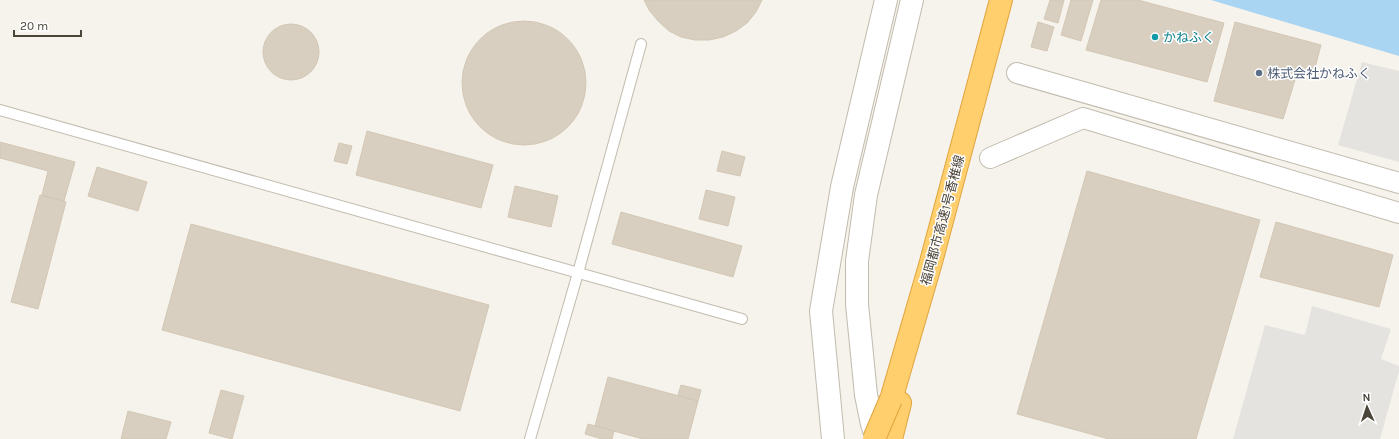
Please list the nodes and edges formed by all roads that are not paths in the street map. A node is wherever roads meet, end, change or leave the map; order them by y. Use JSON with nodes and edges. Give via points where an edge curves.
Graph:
{"nodes":[{"id":1,"x":886,"y":0,"type":"edge"},
{"id":2,"x":912,"y":0,"type":"edge"},
{"id":3,"x":1001,"y":0,"type":"edge"},
{"id":4,"x":1007,"y":0,"type":"edge"},
{"id":5,"x":640,"y":44,"type":"dead end"},
{"id":6,"x":1016,"y":73,"type":"dead end"},
{"id":7,"x":0,"y":110,"type":"edge"},
{"id":8,"x":990,"y":158,"type":"dead end"},
{"id":9,"x":1399,"y":183,"type":"edge"},
{"id":10,"x":1399,"y":213,"type":"edge"},
{"id":11,"x":578,"y":273,"type":"junction"},
{"id":12,"x":742,"y":319,"type":"dead end"},
{"id":13,"x":894,"y":407,"type":"junction"},
{"id":14,"x":530,"y":439,"type":"edge"},
{"id":15,"x":833,"y":439,"type":"edge"},
{"id":16,"x":874,"y":439,"type":"edge"},
{"id":17,"x":877,"y":439,"type":"edge"},
{"id":18,"x":881,"y":439,"type":"edge"},
{"id":19,"x":887,"y":439,"type":"edge"},
{"id":20,"x":891,"y":439,"type":"edge"}],
"edges":[{"from":1,"to":15,"type":"street","via":[[842,187],[820,311]]},
{"from":2,"to":17,"type":"street","via":[[866,195],[857,261],[857,304],[866,395]]},
{"from":3,"to":13,"type":"highway","name":"福岡都市高速1号香椎線"},
{"from":4,"to":13,"type":"highway","name":"福岡都市高速1号香椎線"},
{"from":5,"to":11,"type":"lane"},
{"from":6,"to":9,"type":"street"},
{"from":7,"to":11,"type":"lane"},
{"from":8,"to":10,"type":"street","via":[[1083,118]]},
{"from":11,"to":12,"type":"lane"},
{"from":11,"to":14,"type":"lane"},
{"from":13,"to":16,"type":"highway","bridge":true},
{"from":13,"to":18,"type":"highway","name":"福岡都市高速1号香椎線","bridge":true},
{"from":13,"to":19,"type":"highway"},
{"from":13,"to":20,"type":"highway","name":"福岡都市高速1号香椎線"}]}
